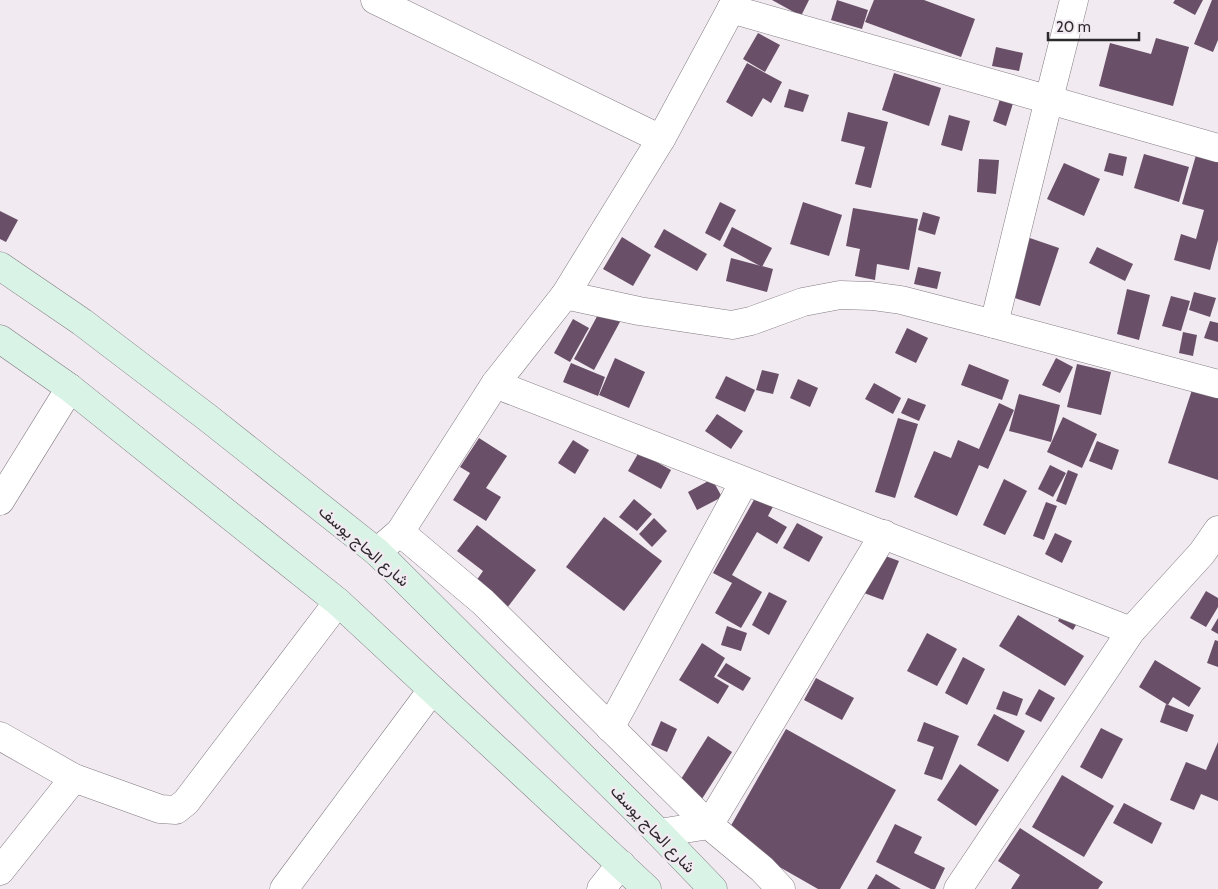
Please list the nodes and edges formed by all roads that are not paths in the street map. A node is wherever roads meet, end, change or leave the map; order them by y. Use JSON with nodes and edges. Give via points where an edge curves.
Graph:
{"nodes":[{"id":1,"x":375,"y":0,"type":"edge"},
{"id":2,"x":1074,"y":0,"type":"edge"},
{"id":3,"x":734,"y":4,"type":"edge"},
{"id":4,"x":1049,"y":99,"type":"junction"},
{"id":5,"x":660,"y":139,"type":"junction"},
{"id":6,"x":1218,"y":148,"type":"edge"},
{"id":7,"x":0,"y":266,"type":"edge"},
{"id":8,"x":565,"y":295,"type":"junction"},
{"id":9,"x":994,"y":324,"type":"junction"},
{"id":10,"x":0,"y":339,"type":"edge"},
{"id":11,"x":495,"y":384,"type":"junction"},
{"id":12,"x":1218,"y":384,"type":"edge"},
{"id":13,"x":70,"y":388,"type":"junction"},
{"id":14,"x":744,"y":482,"type":"junction"},
{"id":15,"x":0,"y":502,"type":"edge"},
{"id":16,"x":1218,"y":530,"type":"edge"},
{"id":17,"x":400,"y":532,"type":"junction"},
{"id":18,"x":884,"y":534,"type":"junction"},
{"id":19,"x":377,"y":552,"type":"junction"},
{"id":20,"x":338,"y":602,"type":"junction"},
{"id":21,"x":1131,"y":630,"type":"junction"},
{"id":22,"x":432,"y":690,"type":"junction"},
{"id":23,"x":610,"y":728,"type":"junction"},
{"id":24,"x":0,"y":736,"type":"edge"},
{"id":25,"x":74,"y":778,"type":"junction"},
{"id":26,"x":709,"y":825,"type":"junction"},
{"id":27,"x":659,"y":833,"type":"junction"},
{"id":28,"x":622,"y":864,"type":"junction"},
{"id":29,"x":0,"y":871,"type":"edge"},
{"id":30,"x":284,"y":889,"type":"edge"},
{"id":31,"x":601,"y":889,"type":"edge"},
{"id":32,"x":647,"y":889,"type":"edge"},
{"id":33,"x":713,"y":889,"type":"edge"},
{"id":34,"x":781,"y":889,"type":"edge"},
{"id":35,"x":958,"y":889,"type":"edge"}],
"edges":[{"from":1,"to":5,"type":"street"},
{"from":2,"to":4,"type":"street"},
{"from":3,"to":4,"type":"street"},
{"from":3,"to":5,"type":"street"},
{"from":4,"to":6,"type":"street"},
{"from":4,"to":9,"type":"street"},
{"from":5,"to":8,"type":"street"},
{"from":7,"to":19,"type":"main road","name":"شارع الحاج يوسف","via":[[98,334]]},
{"from":8,"to":9,"type":"street","via":[[639,311],[732,325],[803,302],[840,295],[872,296],[901,300]]},
{"from":8,"to":11,"type":"street"},
{"from":9,"to":12,"type":"street"},
{"from":10,"to":13,"type":"main road"},
{"from":11,"to":14,"type":"street"},
{"from":11,"to":17,"type":"street"},
{"from":13,"to":15,"type":"street"},
{"from":13,"to":20,"type":"main road"},
{"from":14,"to":18,"type":"street"},
{"from":14,"to":23,"type":"street"},
{"from":16,"to":21,"type":"street","via":[[1202,553]]},
{"from":17,"to":19,"type":"street"},
{"from":17,"to":23,"type":"street","via":[[483,602]]},
{"from":18,"to":21,"type":"street"},
{"from":18,"to":26,"type":"street"},
{"from":19,"to":27,"type":"main road","name":"شارع الحاج يوسف"},
{"from":20,"to":22,"type":"main road"},
{"from":20,"to":25,"type":"street","via":[[186,802],[176,810],[160,809]]},
{"from":21,"to":35,"type":"street"},
{"from":22,"to":28,"type":"main road"},
{"from":22,"to":30,"type":"street"},
{"from":23,"to":26,"type":"street"},
{"from":24,"to":25,"type":"street"},
{"from":25,"to":29,"type":"street"},
{"from":26,"to":27,"type":"street"},
{"from":26,"to":34,"type":"street"},
{"from":27,"to":33,"type":"main road","name":"شارع الحاج يوسف"},
{"from":28,"to":31,"type":"street"},
{"from":28,"to":32,"type":"main road"}]}
